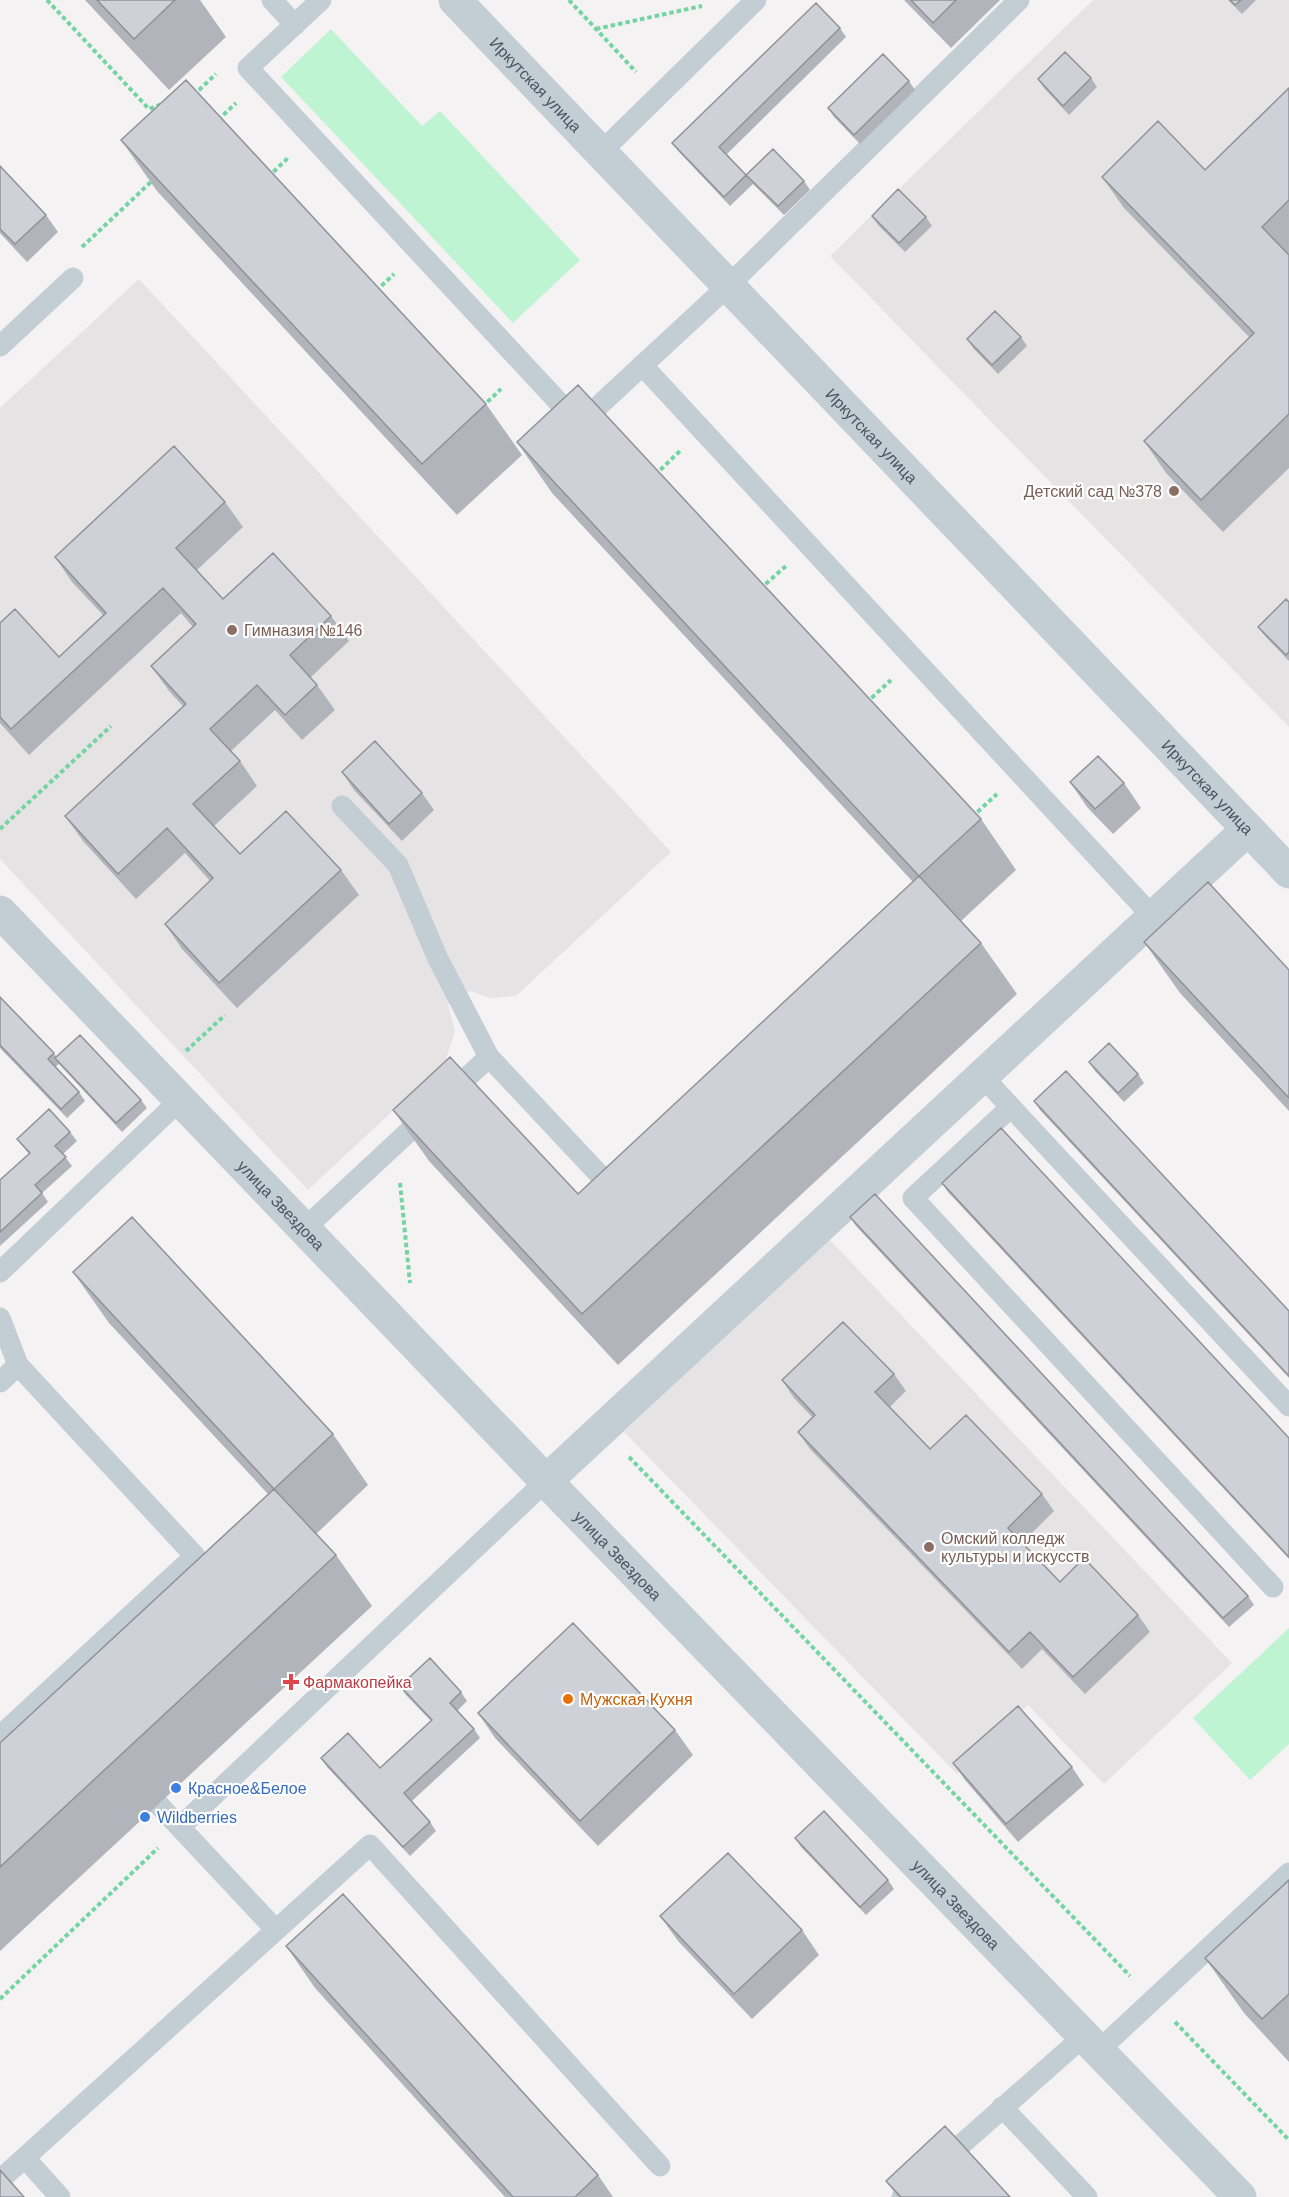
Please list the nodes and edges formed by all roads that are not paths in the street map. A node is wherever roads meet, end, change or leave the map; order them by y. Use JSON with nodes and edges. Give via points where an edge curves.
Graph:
{"nodes":[{"id":1,"x":272,"y":0,"type":"edge"},
{"id":2,"x":321,"y":0,"type":"edge"},
{"id":3,"x":455,"y":0,"type":"edge"},
{"id":4,"x":756,"y":0,"type":"edge"},
{"id":5,"x":1020,"y":0,"type":"edge"},
{"id":6,"x":295,"y":25,"type":"junction"},
{"id":7,"x":601,"y":152,"type":"junction"},
{"id":8,"x":72,"y":278,"type":"road end"},
{"id":9,"x":728,"y":286,"type":"junction"},
{"id":10,"x":0,"y":346,"type":"edge"},
{"id":11,"x":642,"y":365,"type":"junction"},
{"id":12,"x":342,"y":806,"type":"dead end"},
{"id":13,"x":1248,"y":829,"type":"junction"},
{"id":14,"x":1285,"y":860,"type":"edge"},
{"id":15,"x":0,"y":912,"type":"edge"},
{"id":16,"x":1153,"y":917,"type":"junction"},
{"id":17,"x":489,"y":1057,"type":"junction"},
{"id":18,"x":982,"y":1076,"type":"junction"},
{"id":19,"x":180,"y":1100,"type":"junction"},
{"id":20,"x":1011,"y":1107,"type":"junction"},
{"id":21,"x":635,"y":1162,"type":"edge"},
{"id":22,"x":304,"y":1229,"type":"junction"},
{"id":23,"x":0,"y":1272,"type":"edge"},
{"id":24,"x":0,"y":1318,"type":"edge"},
{"id":25,"x":18,"y":1365,"type":"junction"},
{"id":26,"x":0,"y":1382,"type":"edge"},
{"id":27,"x":1289,"y":1406,"type":"edge"},
{"id":28,"x":546,"y":1481,"type":"junction"},
{"id":29,"x":1273,"y":1587,"type":"dead end"},
{"id":30,"x":51,"y":1689,"type":"junction"},
{"id":31,"x":66,"y":1705,"type":"edge"},
{"id":32,"x":0,"y":1736,"type":"edge"},
{"id":33,"x":158,"y":1804,"type":"dead end"},
{"id":34,"x":180,"y":1827,"type":"junction"},
{"id":35,"x":1289,"y":1873,"type":"edge"},
{"id":36,"x":276,"y":1930,"type":"junction"},
{"id":37,"x":1091,"y":2043,"type":"junction"},
{"id":38,"x":1002,"y":2107,"type":"junction"},
{"id":39,"x":25,"y":2158,"type":"junction"},
{"id":40,"x":660,"y":2166,"type":"dead end"},
{"id":41,"x":0,"y":2180,"type":"edge"},
{"id":42,"x":60,"y":2197,"type":"edge"},
{"id":43,"x":902,"y":2197,"type":"edge"},
{"id":44,"x":1087,"y":2197,"type":"edge"},
{"id":45,"x":1240,"y":2197,"type":"edge"}],
"edges":[{"from":1,"to":6,"type":"lane"},
{"from":2,"to":6,"type":"lane"},
{"from":3,"to":7,"type":"street","name":"Иркутская улица"},
{"from":4,"to":7,"type":"lane"},
{"from":5,"to":9,"type":"lane"},
{"from":6,"to":11,"type":"lane","via":[[249,68],[579,424]]},
{"from":7,"to":9,"type":"street","name":"Иркутская улица"},
{"from":8,"to":10,"type":"lane"},
{"from":9,"to":11,"type":"lane"},
{"from":9,"to":13,"type":"street","name":"Иркутская улица"},
{"from":11,"to":16,"type":"lane"},
{"from":12,"to":17,"type":"lane","via":[[398,865],[438,959]]},
{"from":13,"to":14,"type":"street","name":"Иркутская улица"},
{"from":13,"to":16,"type":"street"},
{"from":15,"to":19,"type":"street","name":"улица Звездова"},
{"from":16,"to":18,"type":"street"},
{"from":17,"to":21,"type":"lane","via":[[610,1186]]},
{"from":17,"to":22,"type":"lane"},
{"from":18,"to":20,"type":"lane"},
{"from":18,"to":28,"type":"street"},
{"from":19,"to":22,"type":"street","name":"улица Звездова"},
{"from":19,"to":23,"type":"lane"},
{"from":20,"to":27,"type":"lane"},
{"from":20,"to":29,"type":"lane","via":[[913,1198]]},
{"from":22,"to":28,"type":"street","name":"улица Звездова"},
{"from":24,"to":25,"type":"lane"},
{"from":25,"to":26,"type":"lane"},
{"from":25,"to":30,"type":"lane","via":[[195,1556]]},
{"from":28,"to":34,"type":"lane"},
{"from":28,"to":37,"type":"street","name":"улица Звездова"},
{"from":30,"to":31,"type":"lane"},
{"from":30,"to":32,"type":"lane"},
{"from":33,"to":34,"type":"lane"},
{"from":34,"to":36,"type":"lane"},
{"from":35,"to":37,"type":"lane","via":[[1153,1999]]},
{"from":36,"to":39,"type":"lane"},
{"from":36,"to":40,"type":"lane","via":[[370,1845]]},
{"from":37,"to":38,"type":"lane"},
{"from":37,"to":45,"type":"street","name":"улица Звездова"},
{"from":38,"to":43,"type":"lane"},
{"from":38,"to":44,"type":"lane"},
{"from":39,"to":41,"type":"lane"},
{"from":39,"to":42,"type":"lane"}]}
